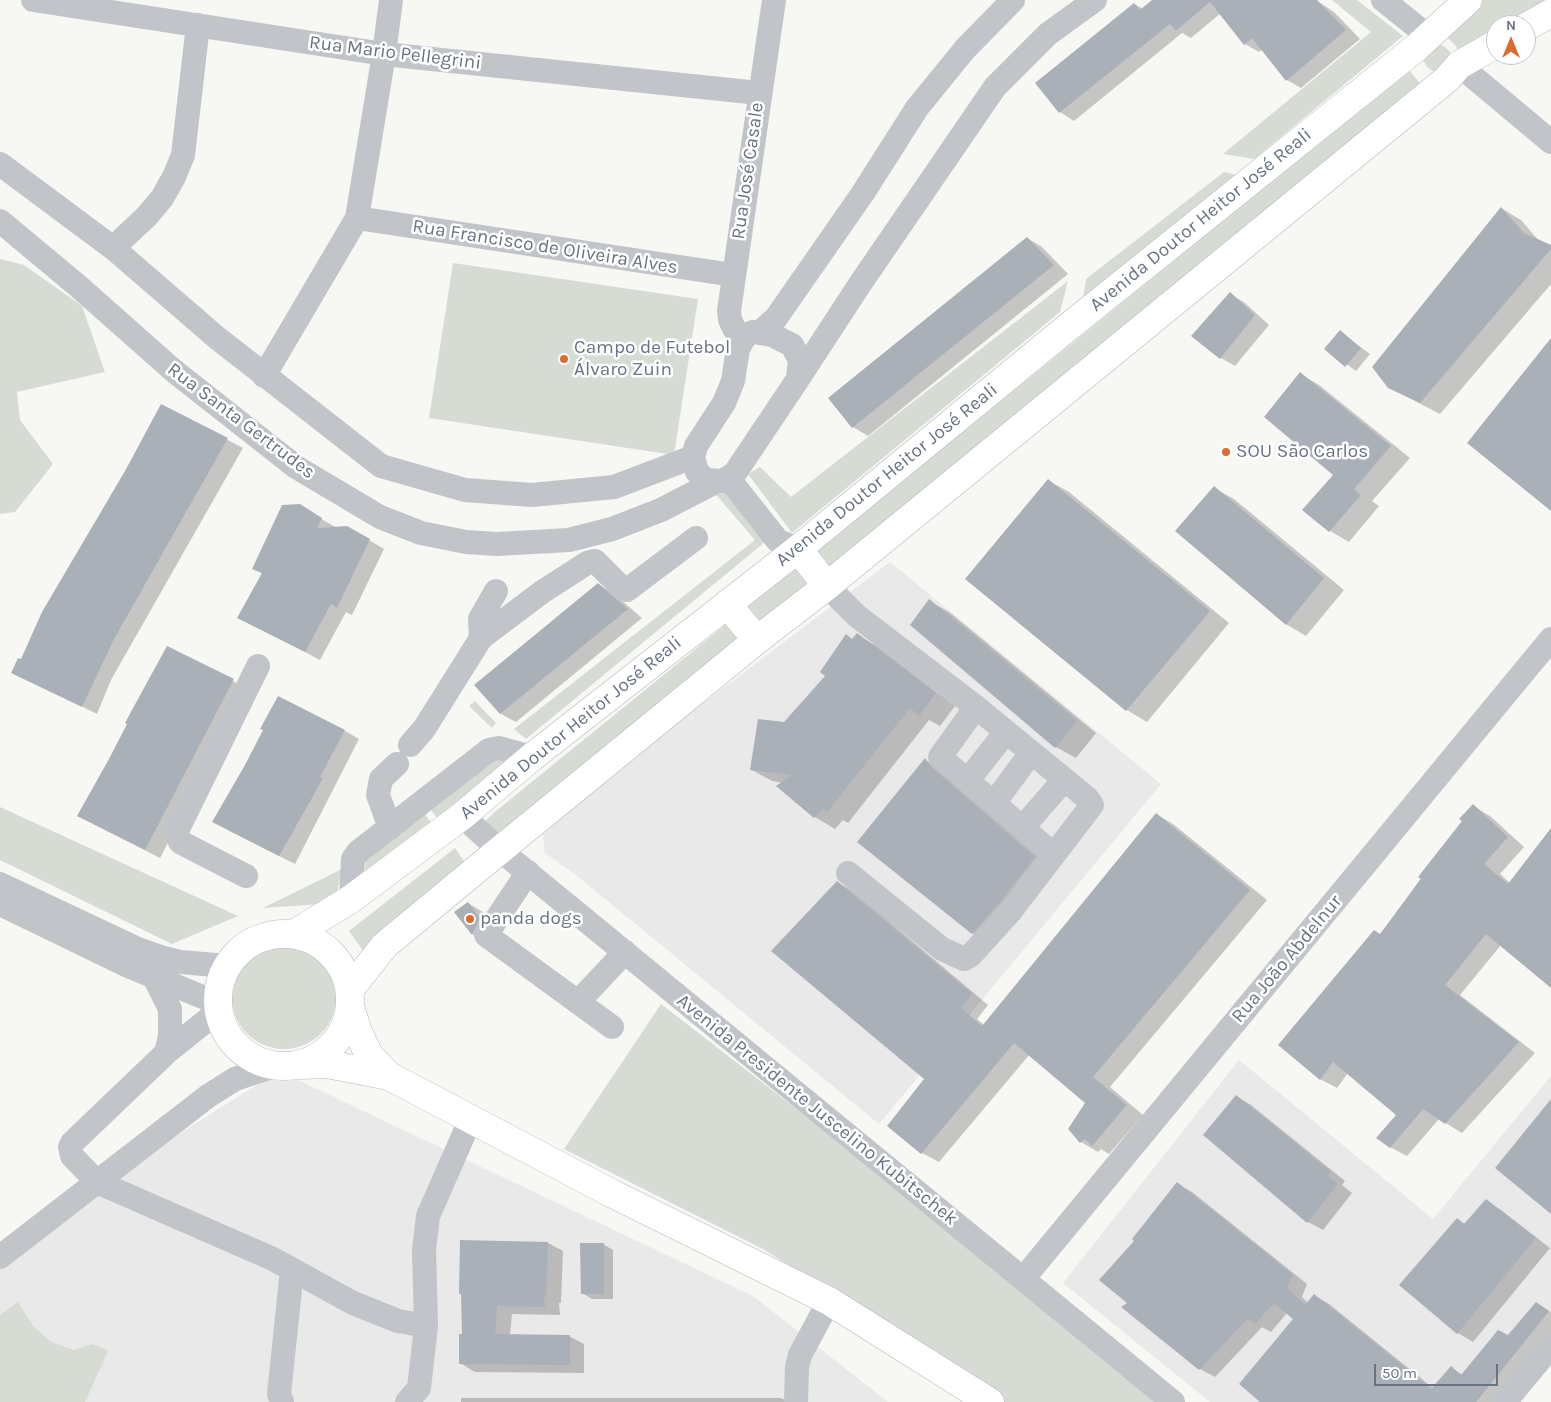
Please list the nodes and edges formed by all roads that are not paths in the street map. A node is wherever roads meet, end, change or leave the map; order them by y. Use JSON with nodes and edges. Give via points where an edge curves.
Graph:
{"nodes":[{"id":1,"x":33,"y":0,"type":"edge"},
{"id":2,"x":391,"y":0,"type":"edge"},
{"id":3,"x":774,"y":0,"type":"edge"},
{"id":4,"x":1013,"y":0,"type":"edge"},
{"id":5,"x":1095,"y":0,"type":"edge"},
{"id":6,"x":1383,"y":0,"type":"edge"},
{"id":7,"x":1468,"y":0,"type":"edge"},
{"id":8,"x":1551,"y":13,"type":"edge"},
{"id":9,"x":1536,"y":21,"type":"edge"},
{"id":10,"x":198,"y":25,"type":"junction"},
{"id":11,"x":1423,"y":41,"type":"junction"},
{"id":12,"x":1486,"y":50,"type":"edge"},
{"id":13,"x":384,"y":54,"type":"junction"},
{"id":14,"x":1452,"y":72,"type":"junction"},
{"id":15,"x":759,"y":93,"type":"junction"},
{"id":16,"x":1551,"y":142,"type":"edge"},
{"id":17,"x":0,"y":164,"type":"edge"},
{"id":18,"x":357,"y":218,"type":"junction"},
{"id":19,"x":0,"y":221,"type":"edge"},
{"id":20,"x":113,"y":248,"type":"junction"},
{"id":21,"x":733,"y":275,"type":"junction"},
{"id":22,"x":752,"y":334,"type":"junction"},
{"id":23,"x":264,"y":376,"type":"junction"},
{"id":24,"x":798,"y":379,"type":"junction"},
{"id":25,"x":692,"y":457,"type":"junction"},
{"id":26,"x":723,"y":480,"type":"junction"},
{"id":27,"x":696,"y":538,"type":"dead end"},
{"id":28,"x":798,"y":549,"type":"junction"},
{"id":29,"x":827,"y":586,"type":"junction"},
{"id":30,"x":496,"y":591,"type":"dead end"},
{"id":31,"x":727,"y":604,"type":"junction"},
{"id":32,"x":481,"y":638,"type":"junction"},
{"id":33,"x":1551,"y":638,"type":"edge"},
{"id":34,"x":757,"y":640,"type":"junction"},
{"id":35,"x":258,"y":666,"type":"dead end"},
{"id":36,"x":976,"y":707,"type":"junction"},
{"id":37,"x":1006,"y":732,"type":"junction"},
{"id":38,"x":1031,"y":753,"type":"junction"},
{"id":39,"x":532,"y":757,"type":"junction"},
{"id":40,"x":968,"y":780,"type":"junction"},
{"id":41,"x":1064,"y":780,"type":"junction"},
{"id":42,"x":994,"y":803,"type":"junction"},
{"id":43,"x":462,"y":816,"type":"junction"},
{"id":44,"x":390,"y":828,"type":"junction"},
{"id":45,"x":1023,"y":828,"type":"junction"},
{"id":46,"x":500,"y":850,"type":"junction"},
{"id":47,"x":1053,"y":854,"type":"junction"},
{"id":48,"x":528,"y":872,"type":"junction"},
{"id":49,"x":848,"y":873,"type":"dead end"},
{"id":50,"x":246,"y":876,"type":"dead end"},
{"id":51,"x":0,"y":884,"type":"edge"},
{"id":52,"x":351,"y":899,"type":"junction"},
{"id":53,"x":0,"y":904,"type":"edge"},
{"id":54,"x":294,"y":934,"type":"junction"},
{"id":55,"x":625,"y":952,"type":"junction"},
{"id":56,"x":227,"y":966,"type":"junction"},
{"id":57,"x":153,"y":975,"type":"junction"},
{"id":58,"x":350,"y":999,"type":"junction"},
{"id":59,"x":578,"y":1002,"type":"junction"},
{"id":60,"x":217,"y":1008,"type":"junction"},
{"id":61,"x":612,"y":1027,"type":"dead end"},
{"id":62,"x":166,"y":1053,"type":"junction"},
{"id":63,"x":287,"y":1065,"type":"junction"},
{"id":64,"x":389,"y":1076,"type":"junction"},
{"id":65,"x":471,"y":1118,"type":"junction"},
{"id":66,"x":97,"y":1182,"type":"junction"},
{"id":67,"x":0,"y":1257,"type":"edge"},
{"id":68,"x":292,"y":1270,"type":"junction"},
{"id":69,"x":1023,"y":1279,"type":"junction"},
{"id":70,"x":829,"y":1301,"type":"junction"},
{"id":71,"x":426,"y":1326,"type":"junction"},
{"id":72,"x":1551,"y":1346,"type":"edge"},
{"id":73,"x":282,"y":1402,"type":"edge"},
{"id":74,"x":407,"y":1402,"type":"edge"},
{"id":75,"x":796,"y":1402,"type":"edge"},
{"id":76,"x":990,"y":1402,"type":"edge"},
{"id":77,"x":1173,"y":1402,"type":"edge"},
{"id":78,"x":1505,"y":1402,"type":"edge"}],
"edges":[{"from":1,"to":10,"type":"street","name":"Rua Mario Pellegrini"},
{"from":2,"to":13,"type":"street"},
{"from":3,"to":15,"type":"street","name":"Rua José Casale"},
{"from":4,"to":22,"type":"street","via":[[965,48],[917,108],[863,193],[776,318]]},
{"from":5,"to":24,"type":"street","via":[[1048,34],[996,86]]},
{"from":6,"to":11,"type":"street"},
{"from":7,"to":11,"type":"main road","name":"Avenida Doutor Heitor José Reali"},
{"from":8,"to":9,"type":"main road"},
{"from":10,"to":13,"type":"street","name":"Rua Mario Pellegrini"},
{"from":10,"to":20,"type":"street","via":[[183,155],[162,198]]},
{"from":11,"to":14,"type":"main road","via":[[1418,64],[1425,73]]},
{"from":11,"to":28,"type":"main road","name":"Avenida Doutor Heitor José Reali"},
{"from":12,"to":14,"type":"main road"},
{"from":13,"to":15,"type":"street","name":"Rua Mario Pellegrini"},
{"from":13,"to":18,"type":"street"},
{"from":14,"to":16,"type":"street"},
{"from":14,"to":29,"type":"main road"},
{"from":15,"to":21,"type":"street","name":"Rua José Casale"},
{"from":17,"to":20,"type":"street"},
{"from":18,"to":21,"type":"street","name":"Rua Francisco de Oliveira Alves"},
{"from":18,"to":23,"type":"street"},
{"from":19,"to":26,"type":"street","name":"Rua Santa Gertrudes","via":[[174,371],[296,467],[380,517],[422,533],[466,542],[497,544],[569,540],[612,529]]},
{"from":20,"to":23,"type":"street"},
{"from":21,"to":22,"type":"street","name":"Rua José Casale","via":[[730,320],[735,330]]},
{"from":22,"to":24,"type":"street","via":[[772,335],[792,345],[800,360]]},
{"from":22,"to":25,"type":"street","via":[[738,349],[733,380],[724,403],[699,440]]},
{"from":23,"to":25,"type":"street","via":[[381,466],[465,490],[532,495],[614,487]]},
{"from":24,"to":26,"type":"street","via":[[735,473]]},
{"from":25,"to":26,"type":"street","via":[[697,472],[706,480]]},
{"from":26,"to":28,"type":"street","via":[[778,541]]},
{"from":27,"to":32,"type":"street","via":[[627,590],[595,561],[587,563]]},
{"from":28,"to":29,"type":"main road"},
{"from":28,"to":31,"type":"main road","name":"Avenida Doutor Heitor José Reali"},
{"from":29,"to":34,"type":"main road"},
{"from":29,"to":36,"type":"street","via":[[857,616]]},
{"from":30,"to":32,"type":"street","via":[[480,619]]},
{"from":31,"to":34,"type":"main road"},
{"from":31,"to":39,"type":"main road","name":"Avenida Doutor Heitor José Reali"},
{"from":32,"to":44,"type":"street","via":[[424,729],[381,779],[378,795]]},
{"from":33,"to":69,"type":"street","name":"Rua João Abdelnur"},
{"from":34,"to":46,"type":"main road"},
{"from":35,"to":50,"type":"street","via":[[176,833],[180,842]]},
{"from":36,"to":37,"type":"street"},
{"from":36,"to":40,"type":"street","via":[[940,757]]},
{"from":37,"to":38,"type":"street"},
{"from":37,"to":40,"type":"street"},
{"from":38,"to":41,"type":"street"},
{"from":38,"to":42,"type":"street"},
{"from":39,"to":43,"type":"main road","name":"Avenida Doutor Heitor José Reali"},
{"from":39,"to":44,"type":"street","via":[[500,748],[489,750]]},
{"from":40,"to":42,"type":"street"},
{"from":41,"to":45,"type":"street"},
{"from":41,"to":47,"type":"street","via":[[1092,805]]},
{"from":42,"to":45,"type":"street"},
{"from":43,"to":46,"type":"street","name":"Avenida Presidente Juscelino Kubitschek"},
{"from":43,"to":52,"type":"main road","name":"Avenida Doutor Heitor José Reali"},
{"from":44,"to":52,"type":"street","via":[[353,860]]},
{"from":45,"to":47,"type":"street"},
{"from":46,"to":48,"type":"street","name":"Avenida Presidente Juscelino Kubitschek"},
{"from":46,"to":58,"type":"main road","via":[[385,945]]},
{"from":47,"to":49,"type":"street","via":[[1010,912],[971,956],[964,959],[942,949]]},
{"from":48,"to":55,"type":"street","name":"Avenida Presidente Juscelino Kubitschek"},
{"from":48,"to":59,"type":"street","via":[[486,935]]},
{"from":51,"to":56,"type":"street","via":[[138,949],[180,962]]},
{"from":52,"to":54,"type":"main road","name":"Avenida Doutor Heitor José Reali"},
{"from":53,"to":57,"type":"street"},
{"from":54,"to":56,"type":"main road","via":[[274,934],[256,940],[239,951]]},
{"from":54,"to":58,"type":"main road","via":[[314,940],[331,952],[344,969]]},
{"from":55,"to":59,"type":"street"},
{"from":55,"to":69,"type":"street","name":"Avenida Presidente Juscelino Kubitschek"},
{"from":56,"to":60,"type":"main road","via":[[219,984]]},
{"from":57,"to":60,"type":"street"},
{"from":57,"to":62,"type":"street","via":[[170,1009]]},
{"from":58,"to":63,"type":"main road","via":[[344,1028],[334,1045],[318,1057]]},
{"from":58,"to":64,"type":"main road","via":[[358,1032],[369,1055]]},
{"from":59,"to":61,"type":"street"},
{"from":60,"to":62,"type":"street"},
{"from":60,"to":63,"type":"main road","via":[[227,1034],[239,1049],[256,1060]]},
{"from":62,"to":66,"type":"street","via":[[72,1143],[72,1156]]},
{"from":63,"to":64,"type":"main road","via":[[327,1064]]},
{"from":63,"to":66,"type":"street","via":[[235,1078]]},
{"from":64,"to":65,"type":"main road"},
{"from":65,"to":70,"type":"main road","via":[[611,1193]]},
{"from":65,"to":71,"type":"street","via":[[428,1216],[424,1250]]},
{"from":66,"to":67,"type":"street"},
{"from":66,"to":68,"type":"street"},
{"from":68,"to":71,"type":"street","via":[[353,1303],[398,1321]]},
{"from":68,"to":73,"type":"street","via":[[280,1394]]},
{"from":69,"to":77,"type":"street","name":"Avenida Presidente Juscelino Kubitschek"},
{"from":70,"to":75,"type":"street","via":[[800,1355]]},
{"from":70,"to":76,"type":"main road"},
{"from":71,"to":74,"type":"street","via":[[419,1388]]},
{"from":72,"to":78,"type":"street"}]}
